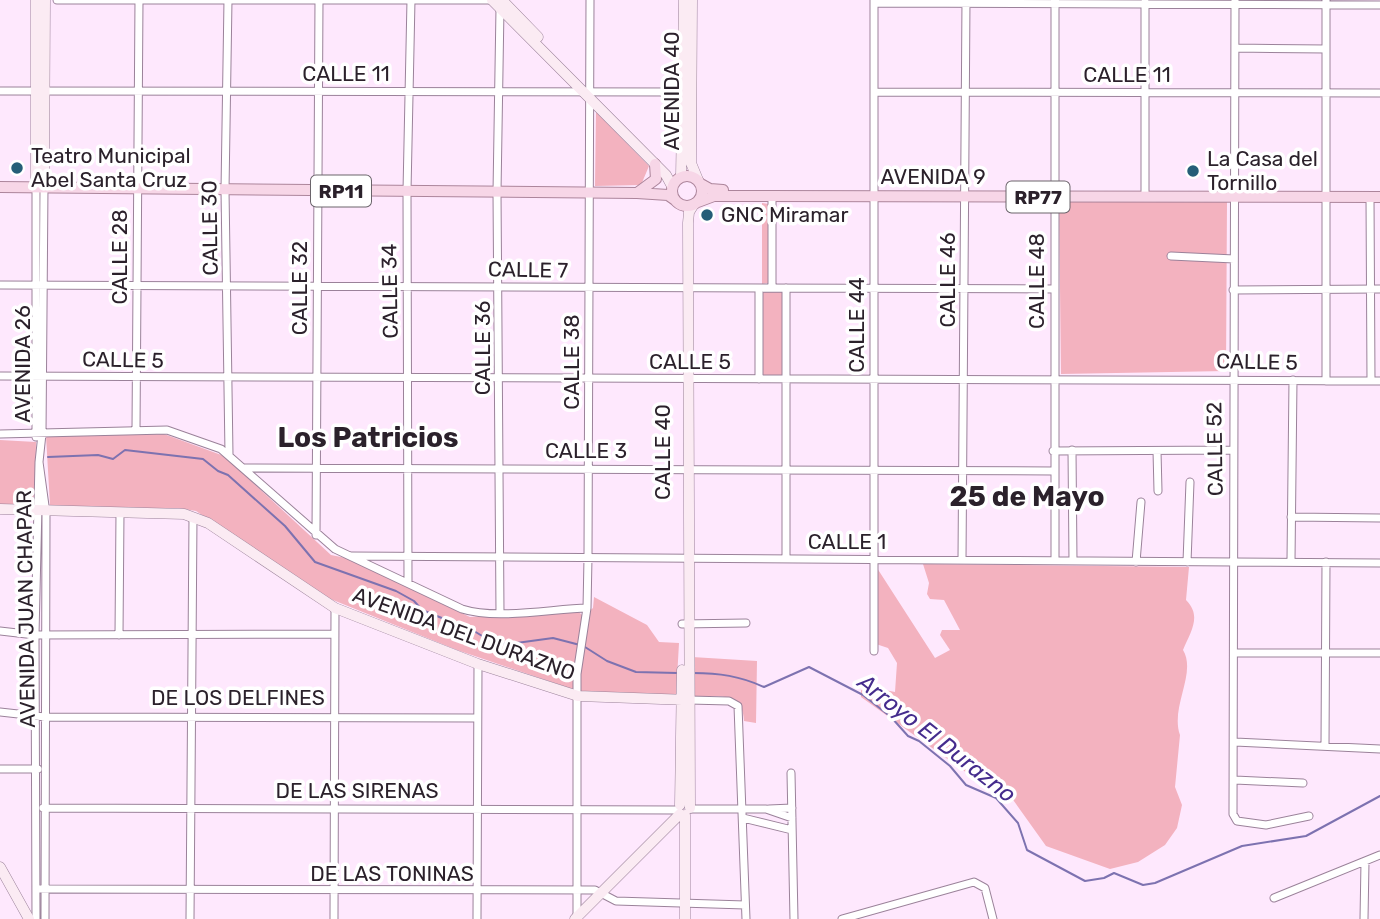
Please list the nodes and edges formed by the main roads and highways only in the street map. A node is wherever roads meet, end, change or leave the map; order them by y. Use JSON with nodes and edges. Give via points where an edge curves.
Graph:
{"nodes":[{"id":1,"x":36,"y":0,"type":"edge"},
{"id":2,"x":45,"y":0,"type":"edge"},
{"id":3,"x":498,"y":1,"type":"edge"},
{"id":4,"x":688,"y":1,"type":"edge"},
{"id":5,"x":40,"y":91,"type":"junction"},
{"id":6,"x":687,"y":92,"type":"junction"},
{"id":7,"x":589,"y":93,"type":"junction"},
{"id":8,"x":655,"y":164,"type":"junction"},
{"id":9,"x":676,"y":182,"type":"junction"},
{"id":10,"x":700,"y":182,"type":"junction"},
{"id":11,"x":0,"y":187,"type":"edge"},
{"id":12,"x":40,"y":187,"type":"junction"},
{"id":13,"x":638,"y":193,"type":"junction"},
{"id":14,"x":874,"y":193,"type":"junction"},
{"id":15,"x":1377,"y":196,"type":"edge"},
{"id":16,"x":677,"y":202,"type":"junction"},
{"id":17,"x":696,"y":203,"type":"junction"},
{"id":18,"x":685,"y":288,"type":"junction"},
{"id":19,"x":0,"y":509,"type":"edge"},
{"id":20,"x":686,"y":700,"type":"junction"},
{"id":21,"x":684,"y":810,"type":"junction"},
{"id":22,"x":0,"y":867,"type":"edge"},
{"id":23,"x":576,"y":918,"type":"edge"},
{"id":24,"x":29,"y":919,"type":"edge"},
{"id":25,"x":685,"y":919,"type":"edge"}],
"edges":[{"from":1,"to":5,"type":"main road","name":"AVENIDA 26"},
{"from":2,"to":5,"type":"main road","name":"AVENIDA 26"},
{"from":3,"to":7,"type":"main road"},
{"from":4,"to":6,"type":"main road","name":"AVENIDA 40"},
{"from":5,"to":12,"type":"main road","name":"AVENIDA 26"},
{"from":6,"to":9,"type":"main road","name":"AVENIDA 40"},
{"from":6,"to":10,"type":"main road","name":"AVENIDA 40","via":[[692,168]]},
{"from":7,"to":8,"type":"main road"},
{"from":7,"to":9,"type":"main road"},
{"from":8,"to":9,"type":"main road"},
{"from":8,"to":13,"type":"main road","via":[[656,179]]},
{"from":9,"to":10,"type":"main road","number":"RP11","via":[[692,176]]},
{"from":9,"to":13,"type":"main road","number":"RP11"},
{"from":9,"to":16,"type":"main road"},
{"from":10,"to":14,"type":"main road","name":"AVENIDA 9","number":"RP77","via":[[715,190]]},
{"from":10,"to":17,"type":"main road","via":[[702,193]]},
{"from":11,"to":12,"type":"main road","number":"RP11"},
{"from":12,"to":13,"type":"main road","number":"RP11"},
{"from":13,"to":16,"type":"main road","number":"RP11","via":[[669,196]]},
{"from":14,"to":15,"type":"main road","name":"AVENIDA 9","number":"RP77"},
{"from":14,"to":17,"type":"main road","name":"AVENIDA 9","number":"RP77","via":[[710,196]]},
{"from":16,"to":17,"type":"main road","number":"RP11"},
{"from":16,"to":18,"type":"main road","name":"CALLE 40","via":[[683,211]]},
{"from":17,"to":18,"type":"main road","name":"CALLE 40","via":[[689,212]]},
{"from":18,"to":20,"type":"main road","name":"CALLE 40"},
{"from":19,"to":20,"type":"main road","name":"AVENIDA DEL DURAZNO","via":[[193,517],[335,608],[478,664],[578,696]]},
{"from":20,"to":21,"type":"main road","name":"CALLE 40"},
{"from":21,"to":23,"type":"main road"},
{"from":21,"to":25,"type":"main road","name":"CALLE 40"},
{"from":22,"to":24,"type":"main road"}]}
